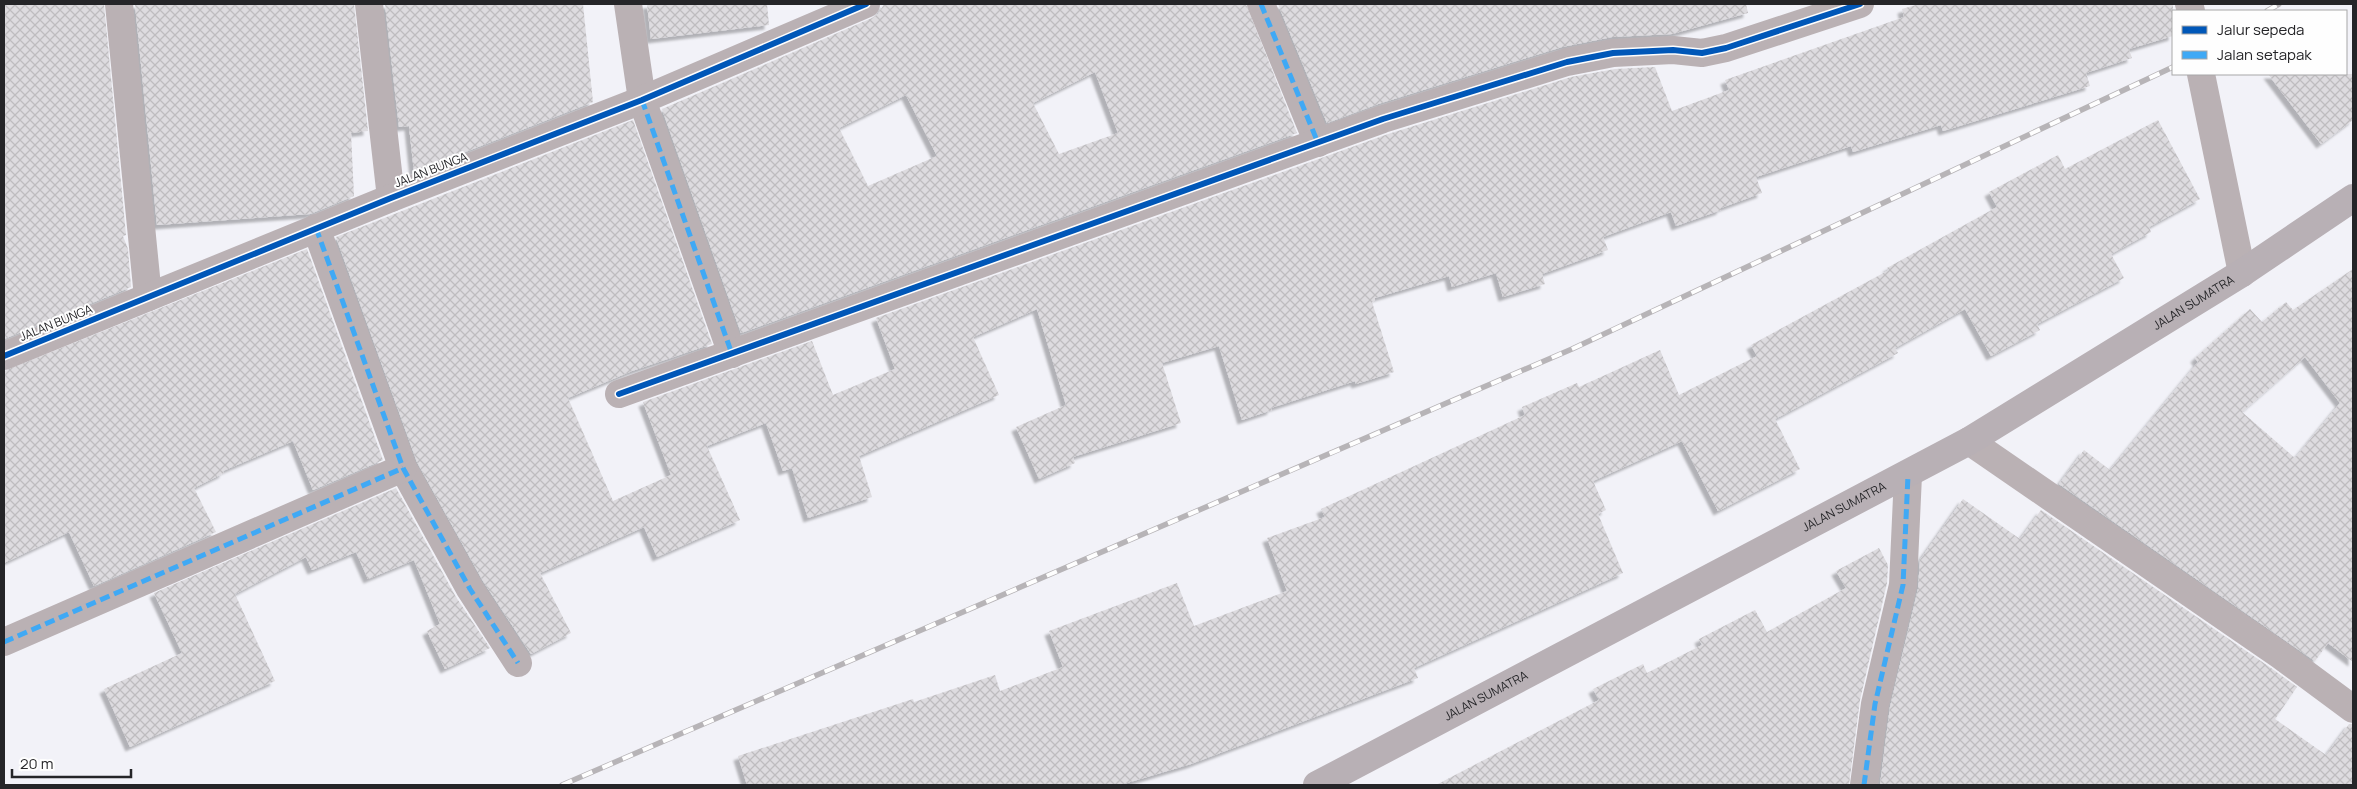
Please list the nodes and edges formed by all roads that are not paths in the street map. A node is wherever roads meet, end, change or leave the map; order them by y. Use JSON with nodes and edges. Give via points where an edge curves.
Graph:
{"nodes":[{"id":1,"x":119,"y":4,"type":"edge"},
{"id":2,"x":370,"y":4,"type":"edge"},
{"id":3,"x":628,"y":4,"type":"edge"},
{"id":4,"x":866,"y":4,"type":"edge"},
{"id":5,"x":1262,"y":4,"type":"edge"},
{"id":6,"x":1860,"y":4,"type":"edge"},
{"id":7,"x":2202,"y":75,"type":"edge"},
{"id":8,"x":642,"y":100,"type":"junction"},
{"id":9,"x":1318,"y":143,"type":"junction"},
{"id":10,"x":391,"y":198,"type":"junction"},
{"id":11,"x":2353,"y":198,"type":"edge"},
{"id":12,"x":316,"y":228,"type":"junction"},
{"id":13,"x":2242,"y":273,"type":"junction"},
{"id":14,"x":148,"y":297,"type":"junction"},
{"id":15,"x":732,"y":354,"type":"junction"},
{"id":16,"x":4,"y":356,"type":"edge"},
{"id":17,"x":619,"y":394,"type":"dead end"},
{"id":18,"x":1969,"y":441,"type":"junction"},
{"id":19,"x":403,"y":468,"type":"junction"},
{"id":20,"x":1908,"y":475,"type":"junction"},
{"id":21,"x":4,"y":642,"type":"edge"},
{"id":22,"x":518,"y":663,"type":"dead end"},
{"id":23,"x":2353,"y":709,"type":"edge"},
{"id":24,"x":1317,"y":785,"type":"edge"},
{"id":25,"x":1864,"y":785,"type":"edge"}],
"edges":[{"from":1,"to":14,"type":"street"},
{"from":2,"to":10,"type":"street"},
{"from":3,"to":8,"type":"street"},
{"from":4,"to":8,"type":"street","name":"JALAN BUNGA"},
{"from":5,"to":9,"type":"street"},
{"from":6,"to":9,"type":"street","via":[[1702,53],[1674,50],[1614,53],[1567,62],[1383,119]]},
{"from":7,"to":13,"type":"street"},
{"from":8,"to":10,"type":"street","name":"JALAN BUNGA"},
{"from":8,"to":15,"type":"street"},
{"from":9,"to":15,"type":"street"},
{"from":10,"to":12,"type":"street","name":"JALAN BUNGA"},
{"from":11,"to":13,"type":"highway","name":"JALAN SUMATRA"},
{"from":12,"to":14,"type":"street","name":"JALAN BUNGA"},
{"from":12,"to":19,"type":"street"},
{"from":13,"to":18,"type":"highway","name":"JALAN SUMATRA"},
{"from":14,"to":16,"type":"street","name":"JALAN BUNGA"},
{"from":15,"to":17,"type":"street"},
{"from":18,"to":20,"type":"highway","name":"JALAN SUMATRA"},
{"from":18,"to":23,"type":"street","via":[[2280,655]]},
{"from":19,"to":21,"type":"street"},
{"from":19,"to":22,"type":"street","via":[[470,590]]},
{"from":20,"to":24,"type":"highway","name":"JALAN SUMATRA"},
{"from":20,"to":25,"type":"street","via":[[1903,584],[1875,704]]}]}
